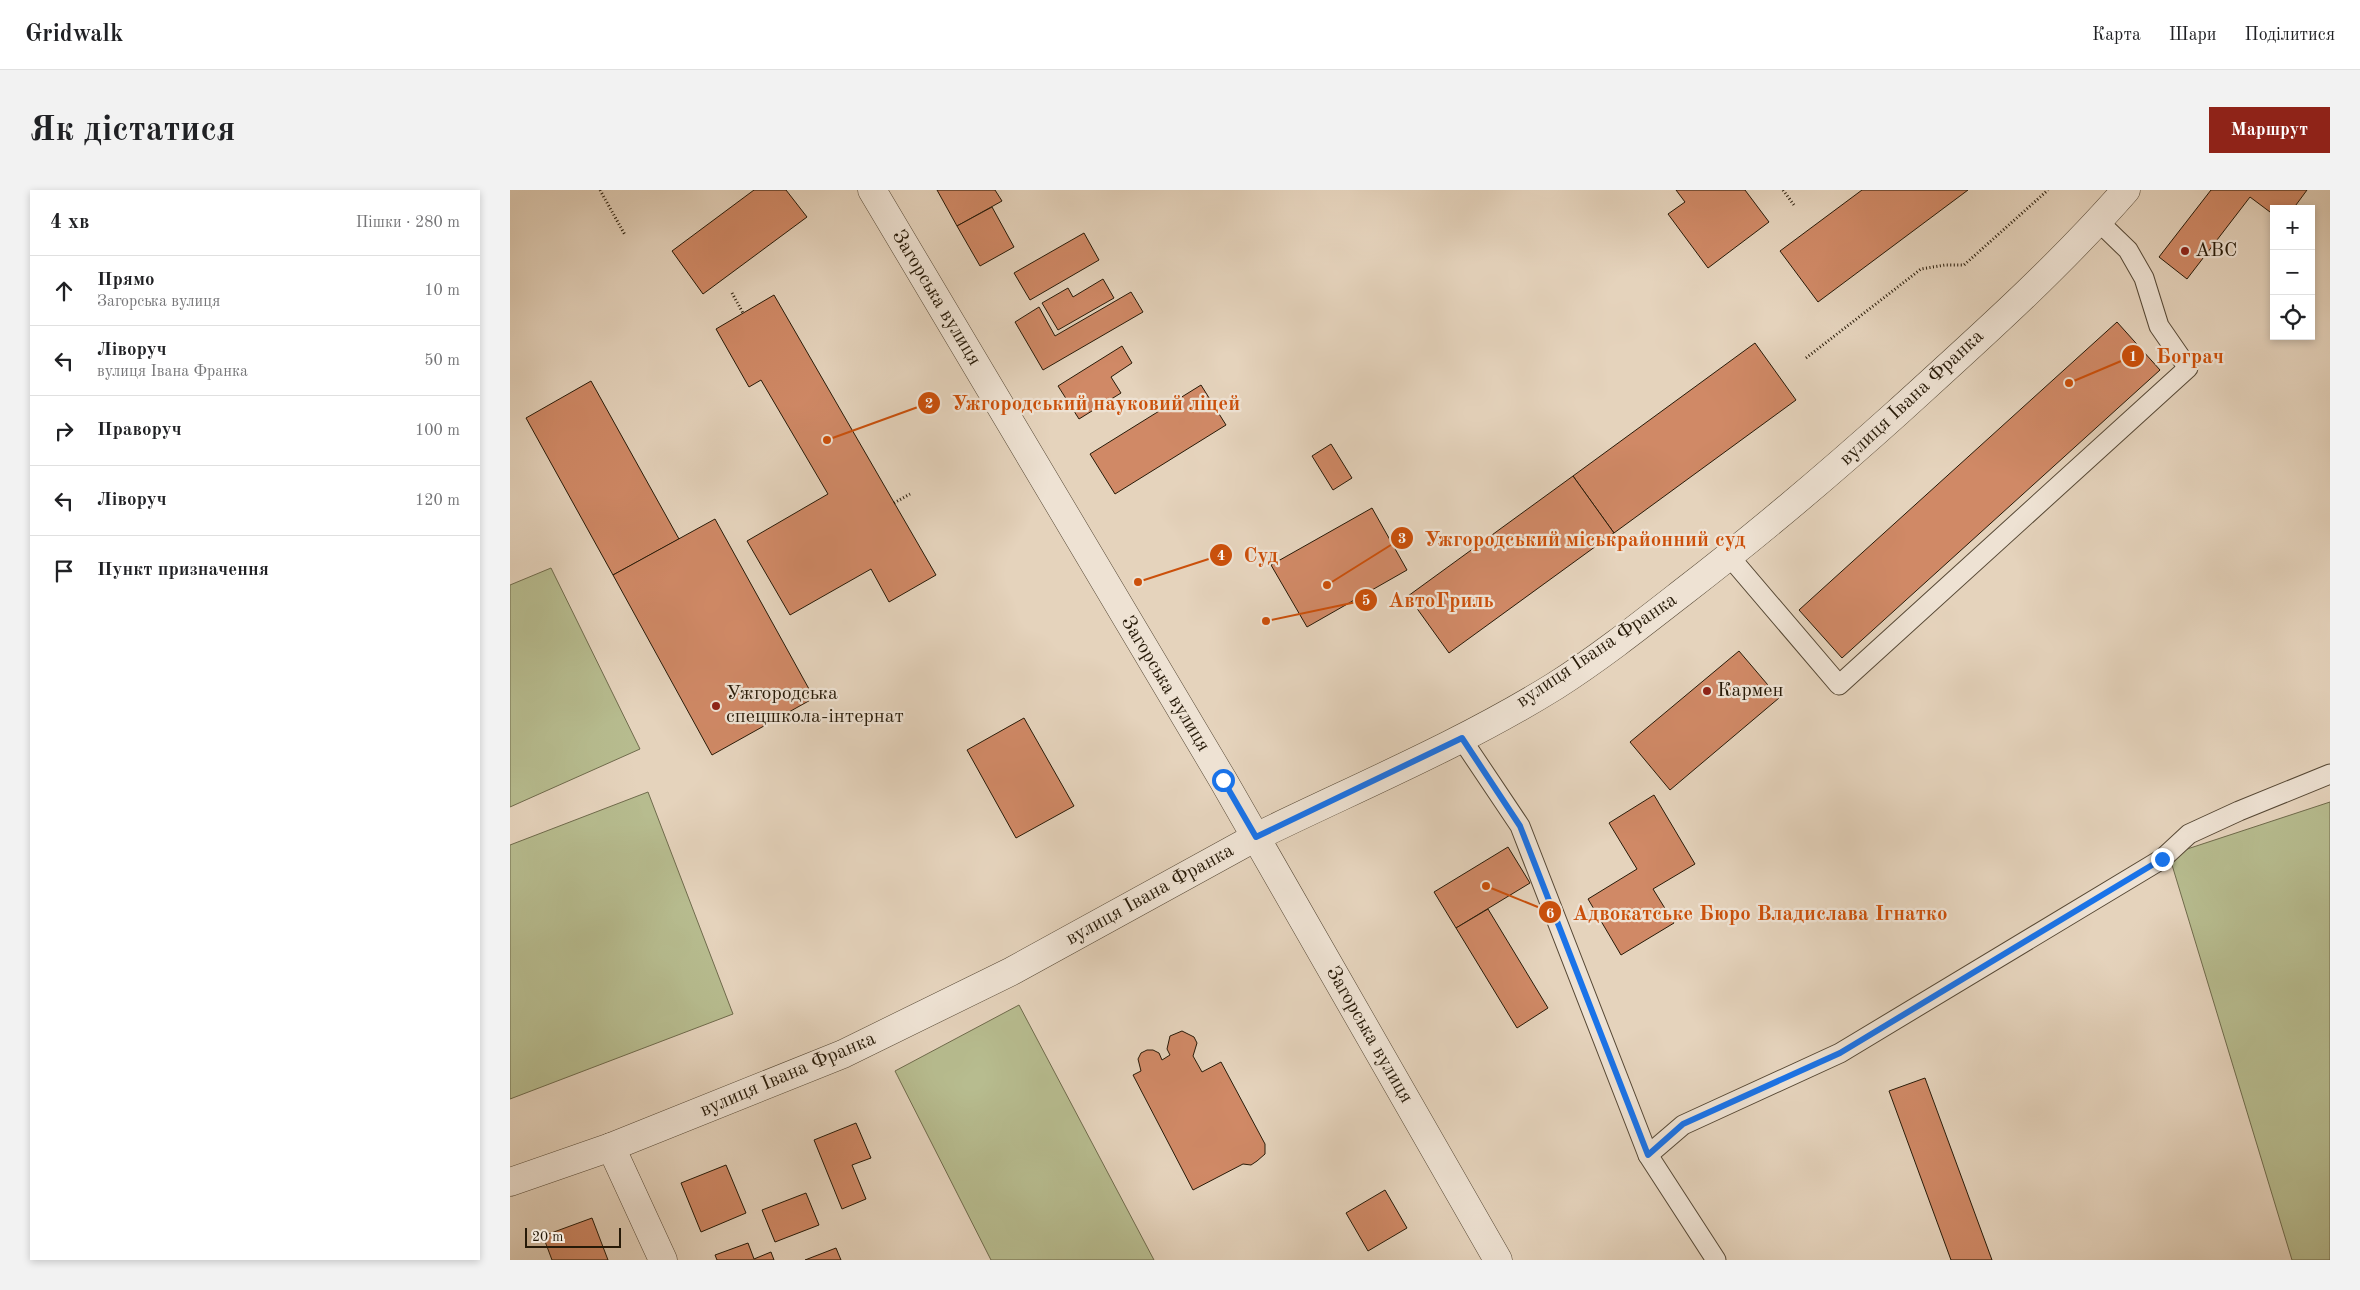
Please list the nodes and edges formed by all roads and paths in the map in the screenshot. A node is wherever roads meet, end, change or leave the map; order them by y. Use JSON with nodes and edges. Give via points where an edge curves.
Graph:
{"nodes":[{"id":1,"x":600,"y":190,"type":"edge"},
{"id":2,"x":872,"y":190,"type":"edge"},
{"id":3,"x":1783,"y":190,"type":"edge"},
{"id":4,"x":2048,"y":190,"type":"edge"},
{"id":5,"x":2126,"y":190,"type":"edge"},
{"id":6,"x":1794,"y":205,"type":"dead end"},
{"id":7,"x":2098,"y":221,"type":"junction"},
{"id":8,"x":625,"y":235,"type":"dead end"},
{"id":9,"x":732,"y":293,"type":"dead end"},
{"id":10,"x":743,"y":313,"type":"dead end"},
{"id":11,"x":1806,"y":358,"type":"dead end"},
{"id":12,"x":910,"y":494,"type":"dead end"},
{"id":13,"x":894,"y":502,"type":"dead end"},
{"id":14,"x":1729,"y":556,"type":"junction"},
{"id":15,"x":1462,"y":738,"type":"junction"},
{"id":16,"x":2330,"y":774,"type":"edge"},
{"id":17,"x":1256,"y":837,"type":"junction"},
{"id":18,"x":611,"y":1147,"type":"junction"},
{"id":19,"x":1648,"y":1155,"type":"junction"},
{"id":20,"x":510,"y":1182,"type":"edge"},
{"id":21,"x":663,"y":1260,"type":"edge"},
{"id":22,"x":1498,"y":1260,"type":"edge"},
{"id":23,"x":1716,"y":1260,"type":"edge"}],
"edges":[{"from":1,"to":8,"type":"path"},
{"from":2,"to":17,"type":"street","name":"Загорська вулиця"},
{"from":3,"to":6,"type":"path"},
{"from":4,"to":11,"type":"path","via":[[1964,265],[1921,268]]},
{"from":5,"to":7,"type":"street","name":"вулиця Івана Франка"},
{"from":7,"to":14,"type":"street","name":"вулиця Івана Франка","via":[[1923,390]]},
{"from":7,"to":14,"type":"lane","via":[[2128,250],[2144,278],[2159,326],[2188,368],[1839,685]]},
{"from":9,"to":10,"type":"path"},
{"from":12,"to":13,"type":"path"},
{"from":14,"to":15,"type":"street","name":"вулиця Івана Франка","via":[[1632,632],[1555,686]]},
{"from":15,"to":17,"type":"street","name":"вулиця Івана Франка"},
{"from":15,"to":19,"type":"lane","via":[[1520,826]]},
{"from":16,"to":19,"type":"lane","via":[[2189,834],[2162,859],[1840,1053],[1683,1124]]},
{"from":17,"to":18,"type":"street","name":"вулиця Івана Франка","via":[[1012,971],[843,1054]]},
{"from":17,"to":22,"type":"street","name":"Загорська вулиця"},
{"from":18,"to":20,"type":"street","name":"вулиця Івана Франка"},
{"from":18,"to":21,"type":"street"},
{"from":19,"to":23,"type":"lane"}]}
